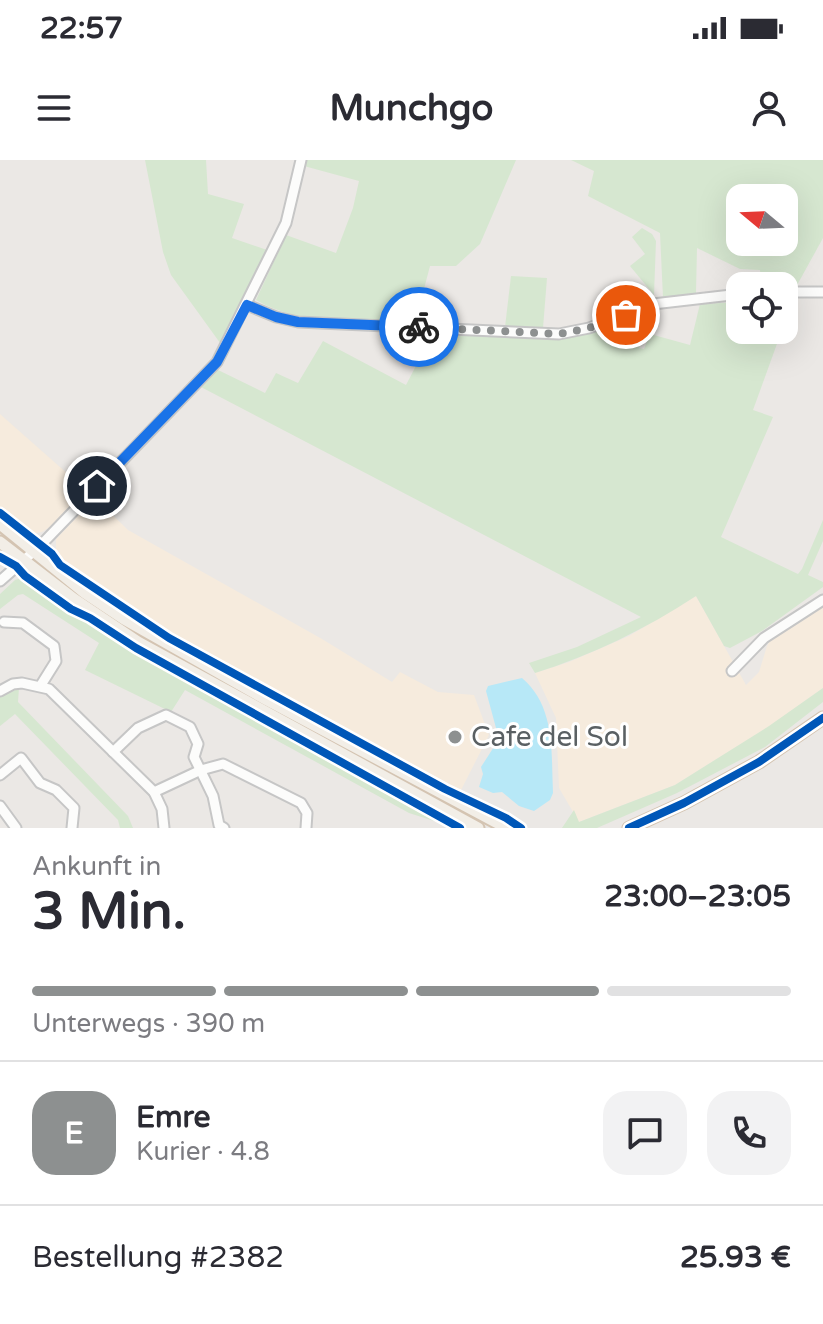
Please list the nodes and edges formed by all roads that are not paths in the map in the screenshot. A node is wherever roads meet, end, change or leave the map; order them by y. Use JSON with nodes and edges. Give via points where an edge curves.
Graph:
{"nodes":[{"id":1,"x":301,"y":160,"type":"edge"},
{"id":2,"x":798,"y":292,"type":"edge"},
{"id":3,"x":823,"y":292,"type":"edge"},
{"id":4,"x":726,"y":296,"type":"edge"},
{"id":5,"x":247,"y":305,"type":"junction"},
{"id":6,"x":0,"y":524,"type":"edge"},
{"id":7,"x":0,"y":542,"type":"edge"},
{"id":8,"x":33,"y":551,"type":"junction"},
{"id":9,"x":22,"y":560,"type":"junction"},
{"id":10,"x":0,"y":581,"type":"edge"},
{"id":11,"x":823,"y":600,"type":"edge"},
{"id":12,"x":4,"y":622,"type":"dead end"},
{"id":13,"x":732,"y":671,"type":"dead end"},
{"id":14,"x":41,"y":685,"type":"junction"},
{"id":15,"x":0,"y":691,"type":"edge"},
{"id":16,"x":823,"y":718,"type":"edge"},
{"id":17,"x":113,"y":752,"type":"junction"},
{"id":18,"x":201,"y":770,"type":"junction"},
{"id":19,"x":0,"y":775,"type":"edge"},
{"id":20,"x":154,"y":792,"type":"junction"},
{"id":21,"x":0,"y":806,"type":"edge"},
{"id":22,"x":16,"y":828,"type":"edge"},
{"id":23,"x":72,"y":828,"type":"edge"},
{"id":24,"x":164,"y":828,"type":"edge"},
{"id":25,"x":224,"y":828,"type":"edge"},
{"id":26,"x":306,"y":828,"type":"edge"},
{"id":27,"x":478,"y":828,"type":"edge"},
{"id":28,"x":507,"y":828,"type":"edge"},
{"id":29,"x":629,"y":828,"type":"edge"}],
"edges":[{"from":1,"to":5,"type":"street","via":[[286,223]]},
{"from":2,"to":3,"type":"street"},
{"from":4,"to":5,"type":"street","via":[[653,304],[559,334],[298,322]]},
{"from":5,"to":8,"type":"street","via":[[217,362]]},
{"from":6,"to":8,"type":"main road"},
{"from":7,"to":9,"type":"main road"},
{"from":8,"to":9,"type":"street"},
{"from":8,"to":28,"type":"main road","via":[[138,627]]},
{"from":9,"to":10,"type":"street"},
{"from":9,"to":27,"type":"main road","via":[[108,622],[189,671]]},
{"from":11,"to":13,"type":"street","via":[[764,638]]},
{"from":12,"to":14,"type":"street","via":[[23,623],[54,646],[56,661]]},
{"from":14,"to":15,"type":"street","via":[[13,684]]},
{"from":14,"to":17,"type":"street","via":[[57,694]]},
{"from":16,"to":29,"type":"main road","via":[[759,762]]},
{"from":17,"to":18,"type":"street","via":[[138,728],[166,715],[190,727]]},
{"from":17,"to":20,"type":"street"},
{"from":18,"to":20,"type":"street"},
{"from":18,"to":25,"type":"street"},
{"from":18,"to":26,"type":"street","via":[[214,764],[232,766],[301,803]]},
{"from":19,"to":23,"type":"street","via":[[21,758],[40,783],[74,808]]},
{"from":20,"to":24,"type":"street"},
{"from":21,"to":22,"type":"street"}]}
